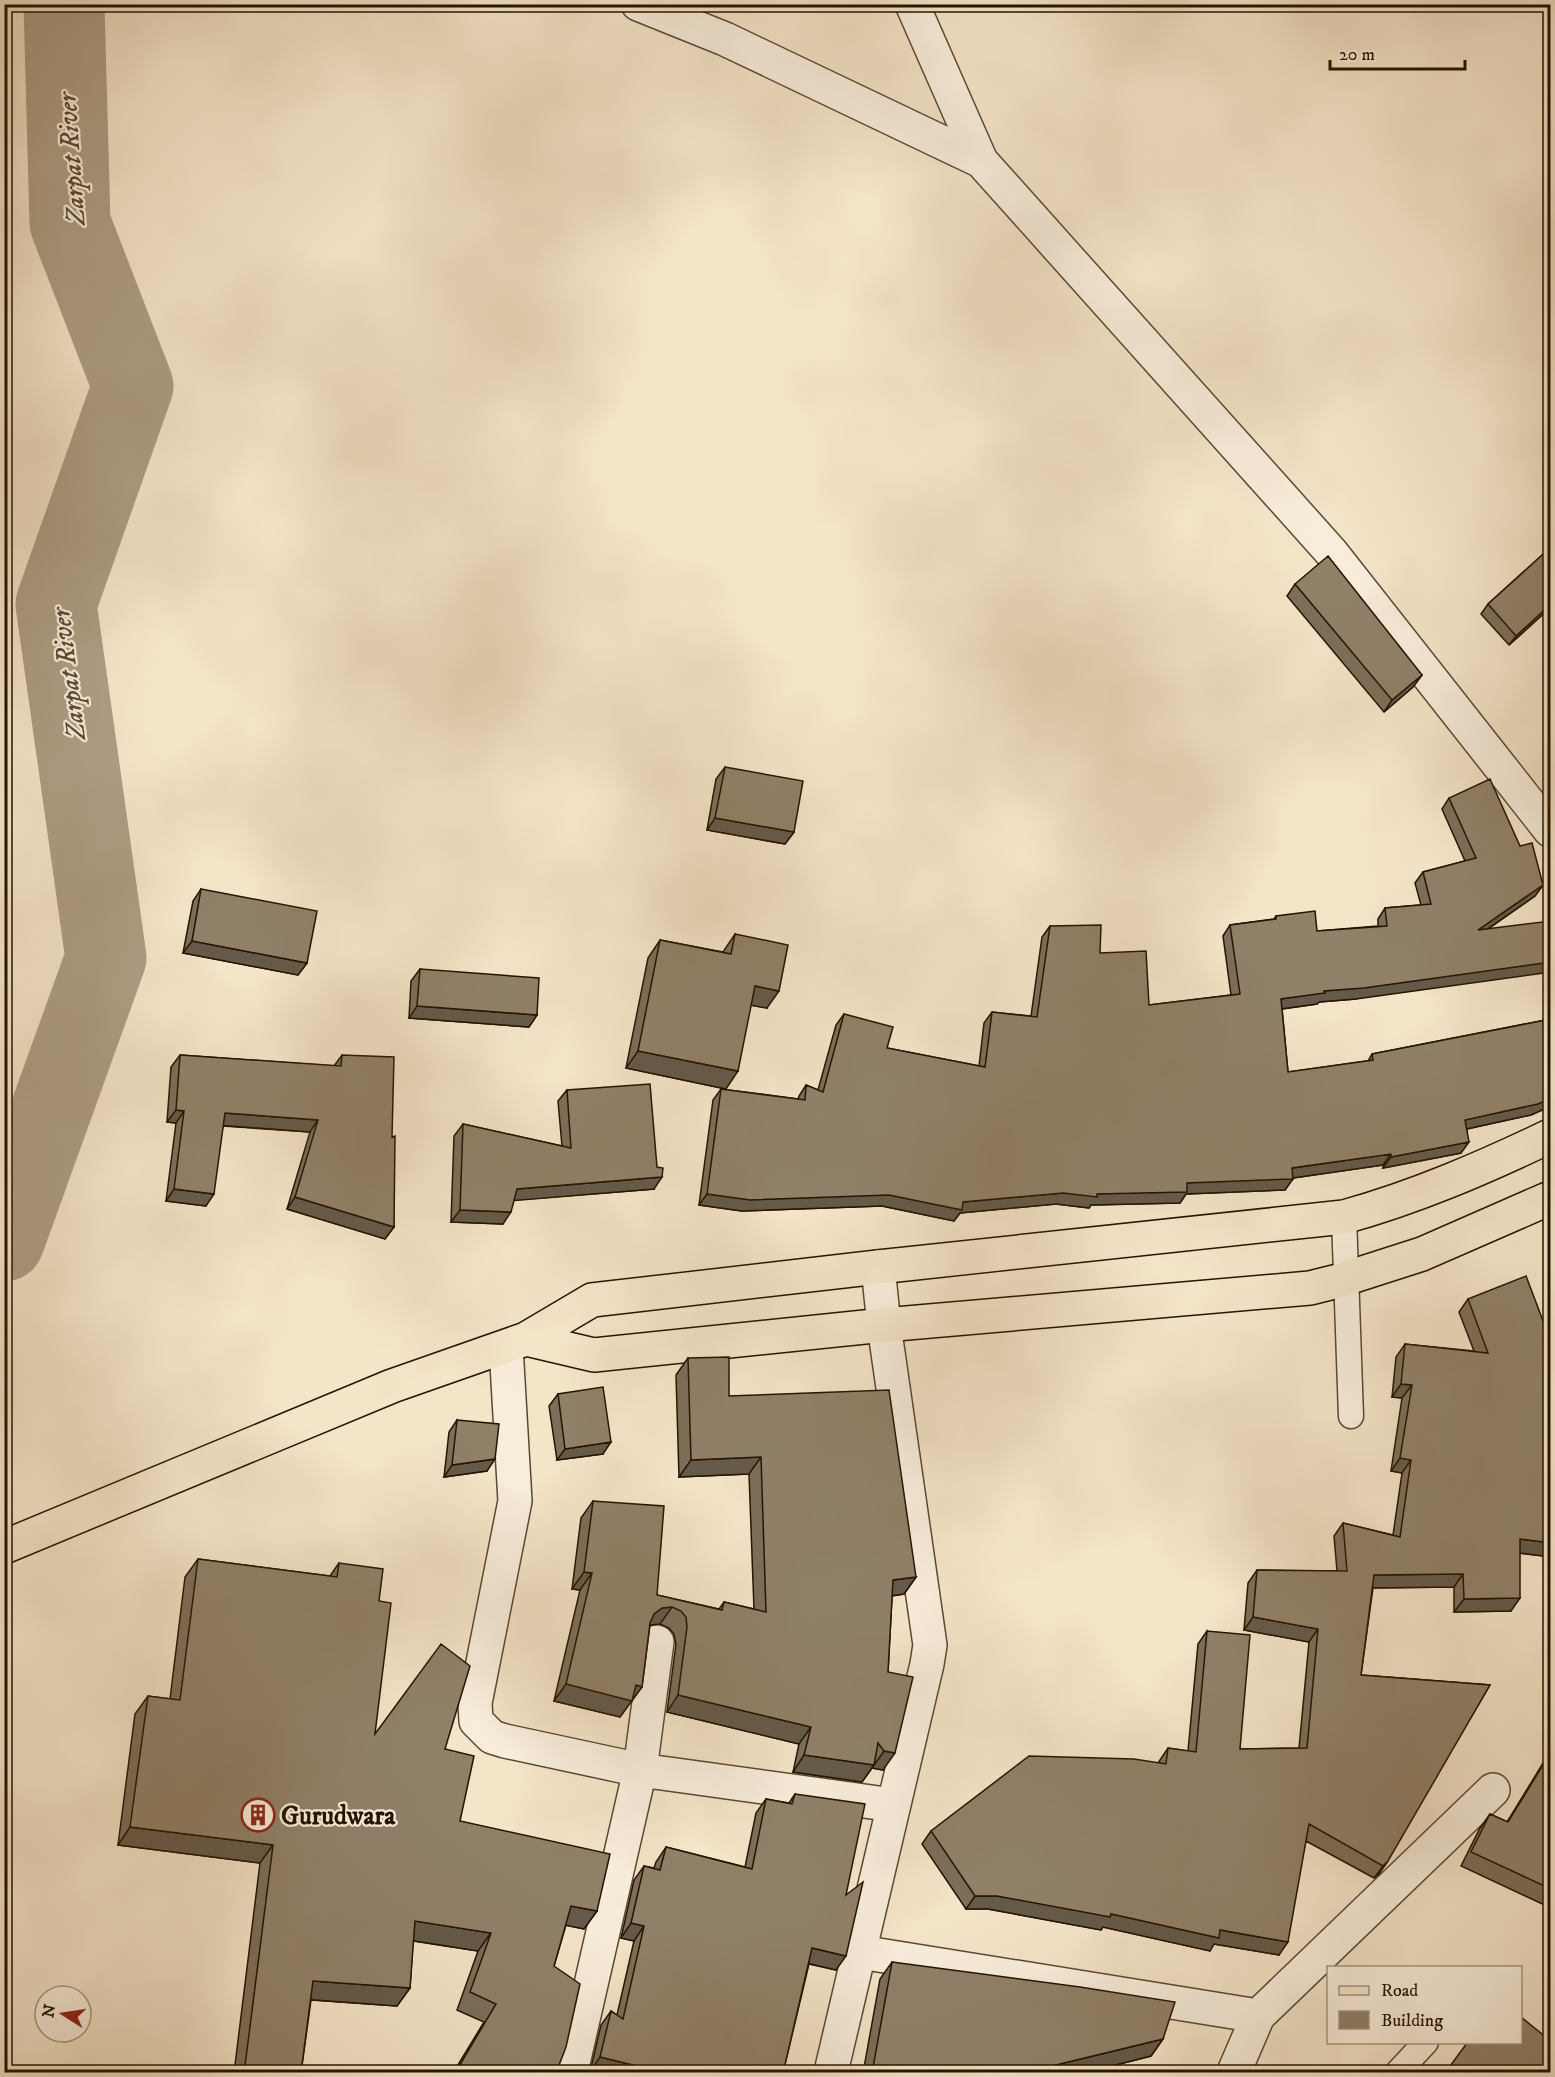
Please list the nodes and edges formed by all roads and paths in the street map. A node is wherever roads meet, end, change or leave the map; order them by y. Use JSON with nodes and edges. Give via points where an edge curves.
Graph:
{"nodes":[{"id":1,"x":638,"y":4,"type":"edge"},
{"id":2,"x":912,"y":4,"type":"edge"},
{"id":3,"x":981,"y":161,"type":"junction"},
{"id":4,"x":1551,"y":830,"type":"edge"},
{"id":5,"x":1551,"y":1136,"type":"edge"},
{"id":6,"x":1551,"y":1198,"type":"edge"},
{"id":7,"x":1344,"y":1217,"type":"junction"},
{"id":8,"x":878,"y":1267,"type":"junction"},
{"id":9,"x":1347,"y":1277,"type":"junction"},
{"id":10,"x":884,"y":1325,"type":"junction"},
{"id":11,"x":516,"y":1343,"type":"junction"},
{"id":12,"x":1351,"y":1416,"type":"dead end"},
{"id":13,"x":4,"y":1547,"type":"edge"},
{"id":14,"x":657,"y":1642,"type":"edge"},
{"id":15,"x":639,"y":1770,"type":"junction"},
{"id":16,"x":1493,"y":1790,"type":"dead end"},
{"id":17,"x":893,"y":1805,"type":"junction"},
{"id":18,"x":860,"y":1952,"type":"junction"},
{"id":19,"x":1258,"y":2016,"type":"junction"},
{"id":20,"x":1425,"y":2044,"type":"edge"},
{"id":21,"x":571,"y":2073,"type":"edge"},
{"id":22,"x":831,"y":2073,"type":"edge"},
{"id":23,"x":1234,"y":2073,"type":"edge"},
{"id":24,"x":1398,"y":2073,"type":"edge"}],
"edges":[{"from":1,"to":3,"type":"street","via":[[725,39]]},
{"from":2,"to":3,"type":"street"},
{"from":3,"to":4,"type":"street","via":[[1331,552]]},
{"from":5,"to":7,"type":"main road","via":[[1476,1171]]},
{"from":6,"to":9,"type":"main road","via":[[1422,1254]]},
{"from":7,"to":8,"type":"main road"},
{"from":7,"to":9,"type":"lane"},
{"from":8,"to":10,"type":"street"},
{"from":8,"to":11,"type":"main road","via":[[592,1300]]},
{"from":9,"to":10,"type":"main road","via":[[1310,1288]]},
{"from":9,"to":12,"type":"lane"},
{"from":10,"to":11,"type":"main road","via":[[594,1355]]},
{"from":10,"to":17,"type":"street","via":[[930,1645]]},
{"from":11,"to":13,"type":"main road","via":[[392,1386]]},
{"from":11,"to":15,"type":"street","via":[[514,1501],[476,1703],[476,1721],[492,1737]]},
{"from":14,"to":15,"type":"street"},
{"from":15,"to":17,"type":"street"},
{"from":15,"to":21,"type":"street"},
{"from":16,"to":19,"type":"street"},
{"from":17,"to":18,"type":"street"},
{"from":18,"to":19,"type":"street"},
{"from":18,"to":22,"type":"street"},
{"from":19,"to":23,"type":"street"},
{"from":20,"to":24,"type":"lane"}]}
